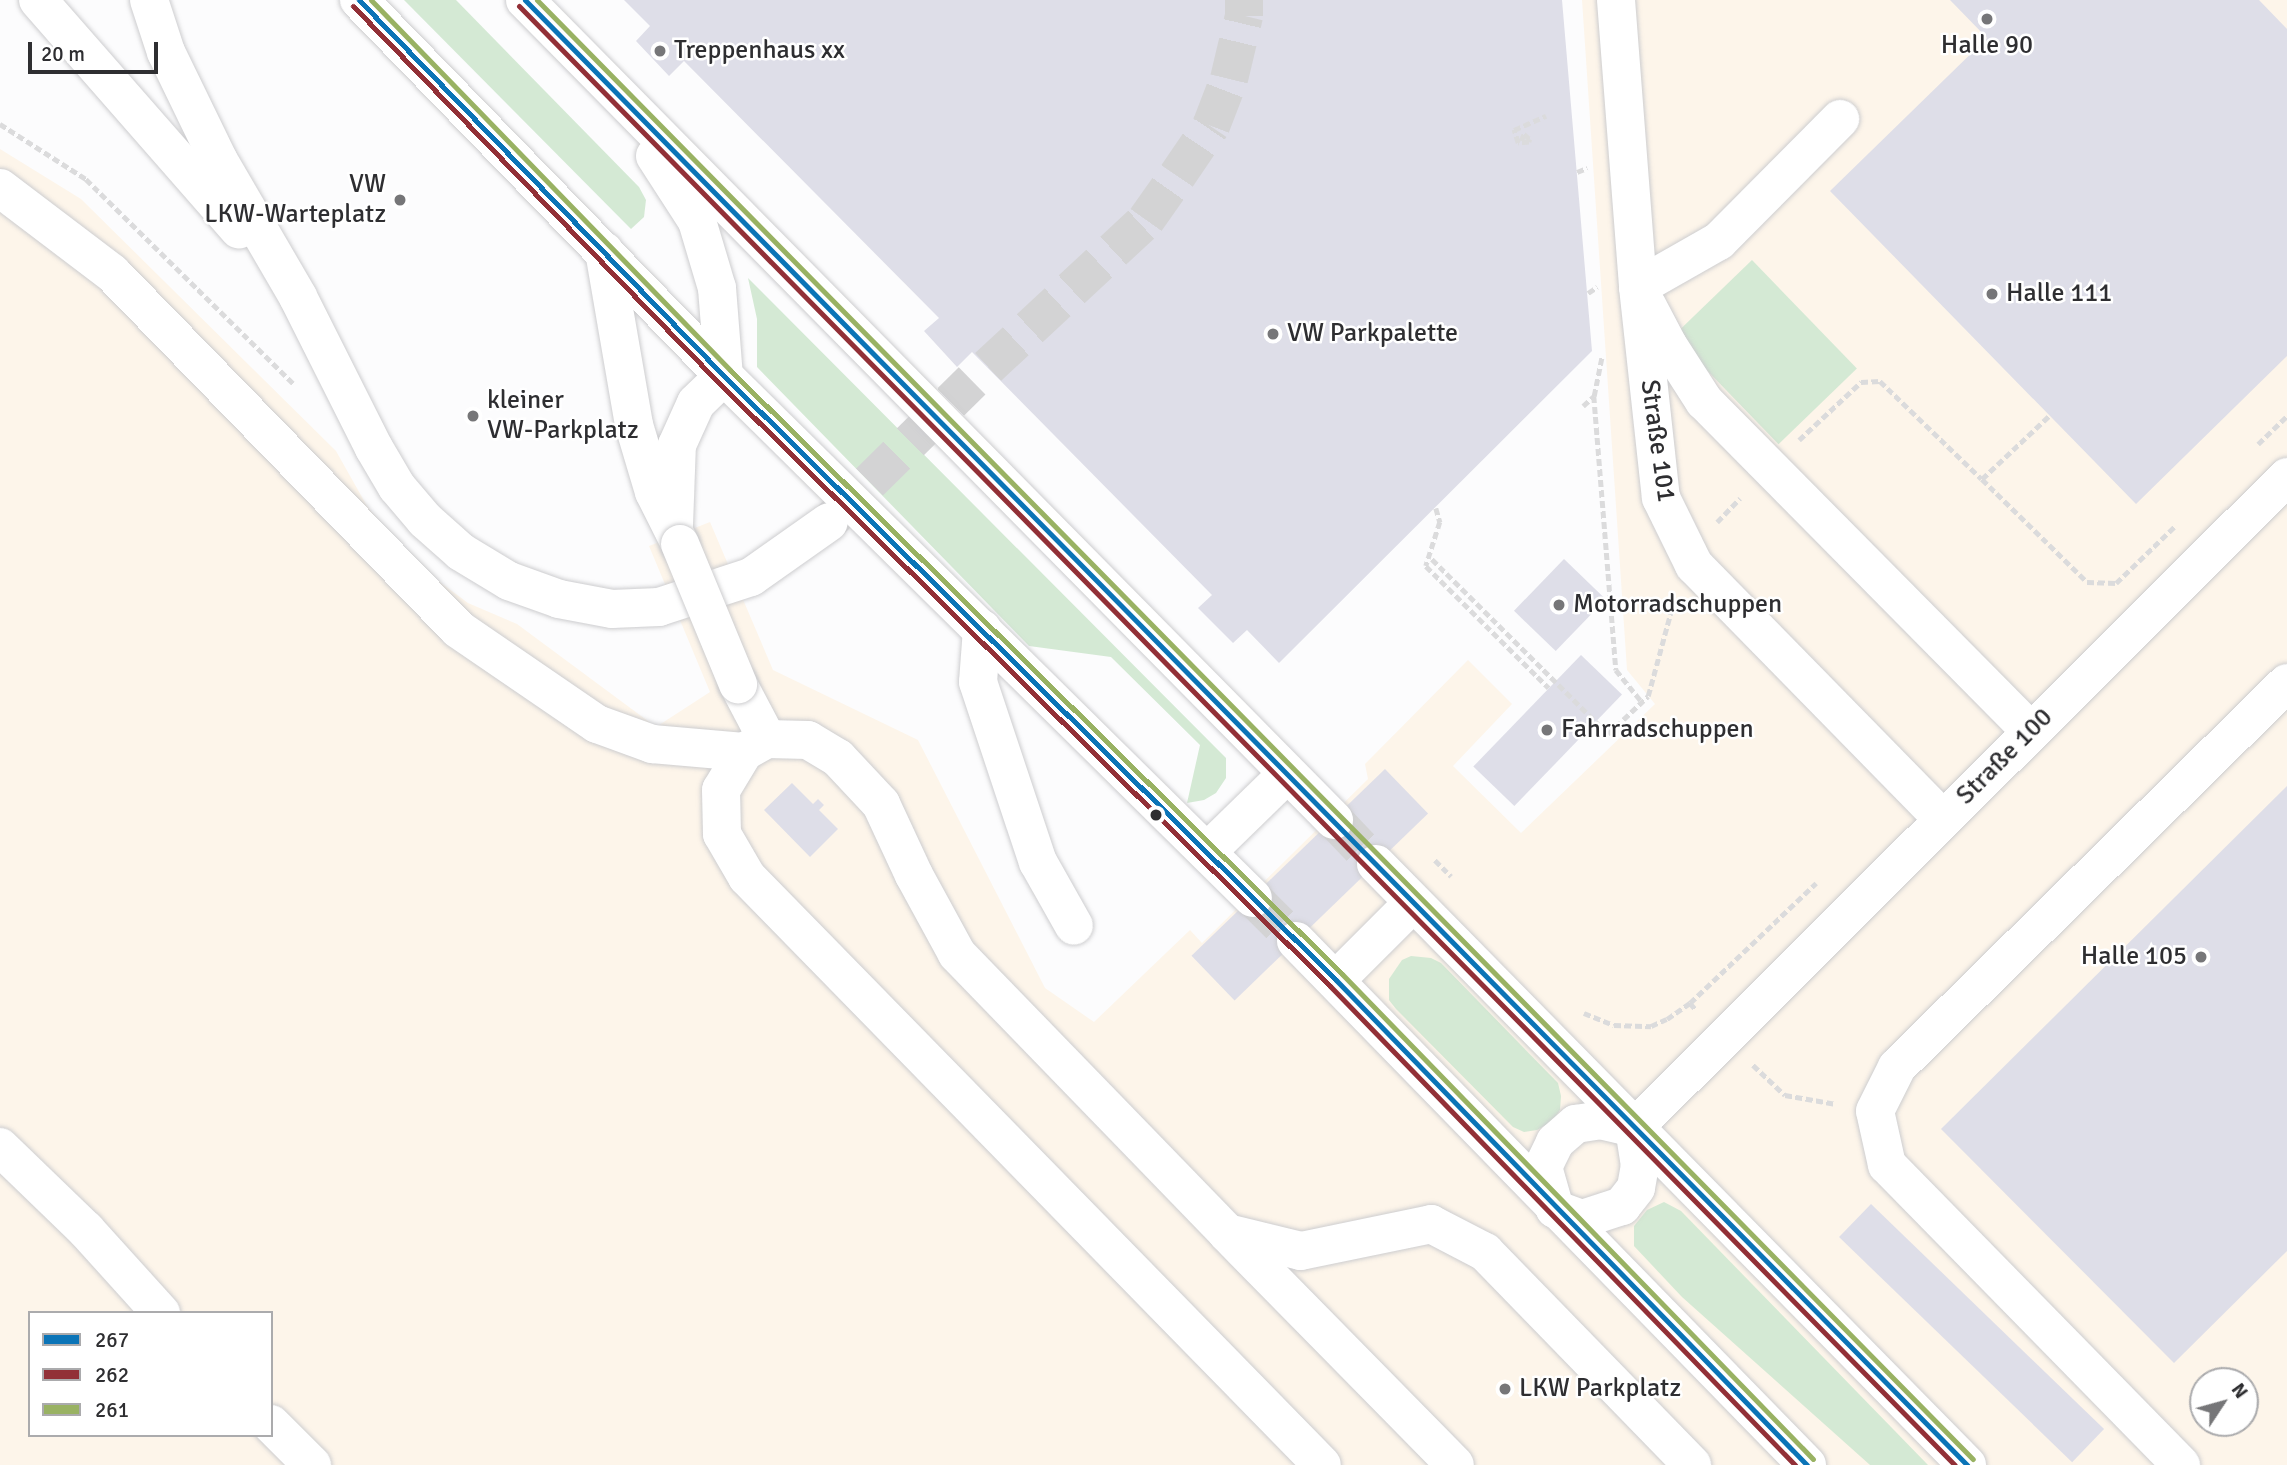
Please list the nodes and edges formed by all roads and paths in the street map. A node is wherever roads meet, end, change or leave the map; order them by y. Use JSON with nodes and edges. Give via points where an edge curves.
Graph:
{"nodes":[{"id":1,"x":38,"y":0,"type":"edge"},
{"id":2,"x":149,"y":0,"type":"edge"},
{"id":3,"x":359,"y":0,"type":"edge"},
{"id":4,"x":525,"y":0,"type":"edge"},
{"id":5,"x":1616,"y":0,"type":"edge"},
{"id":6,"x":610,"y":87,"type":"junction"},
{"id":7,"x":1546,"y":116,"type":"dead end"},
{"id":8,"x":1840,"y":119,"type":"dead end"},
{"id":9,"x":0,"y":124,"type":"edge"},
{"id":10,"x":1521,"y":141,"type":"dead end"},
{"id":11,"x":1587,"y":168,"type":"dead end"},
{"id":12,"x":1577,"y":172,"type":"dead end"},
{"id":13,"x":0,"y":188,"type":"edge"},
{"id":14,"x":604,"y":251,"type":"junction"},
{"id":15,"x":1597,"y":287,"type":"dead end"},
{"id":16,"x":1638,"y":287,"type":"junction"},
{"id":17,"x":1588,"y":293,"type":"dead end"},
{"id":18,"x":298,"y":298,"type":"junction"},
{"id":19,"x":724,"y":376,"type":"junction"},
{"id":20,"x":299,"y":389,"type":"dead end"},
{"id":21,"x":1594,"y":396,"type":"dead end"},
{"id":22,"x":2287,"y":416,"type":"edge"},
{"id":23,"x":2249,"y":453,"type":"dead end"},
{"id":24,"x":2287,"y":477,"type":"edge"},
{"id":25,"x":1982,"y":479,"type":"dead end"},
{"id":26,"x":1436,"y":508,"type":"dead end"},
{"id":27,"x":2182,"y":518,"type":"dead end"},
{"id":28,"x":829,"y":522,"type":"tunnel mouth"},
{"id":29,"x":677,"y":537,"type":"junction"},
{"id":30,"x":1432,"y":559,"type":"dead end"},
{"id":31,"x":982,"y":629,"type":"junction"},
{"id":32,"x":2287,"y":683,"type":"edge"},
{"id":33,"x":1549,"y":688,"type":"dead end"},
{"id":34,"x":1642,"y":702,"type":"dead end"},
{"id":35,"x":2030,"y":732,"type":"junction"},
{"id":36,"x":1608,"y":734,"type":"dead end"},
{"id":37,"x":756,"y":746,"type":"junction"},
{"id":38,"x":1287,"y":774,"type":"junction"},
{"id":39,"x":1942,"y":818,"type":"junction"},
{"id":40,"x":1334,"y":820,"type":"tunnel mouth"},
{"id":41,"x":1207,"y":852,"type":"junction"},
{"id":42,"x":1426,"y":853,"type":"dead end"},
{"id":43,"x":1376,"y":864,"type":"tunnel mouth"},
{"id":44,"x":1821,"y":878,"type":"dead end"},
{"id":45,"x":1457,"y":883,"type":"dead end"},
{"id":46,"x":1253,"y":898,"type":"tunnel mouth"},
{"id":47,"x":1413,"y":903,"type":"junction"},
{"id":48,"x":1074,"y":926,"type":"dead end"},
{"id":49,"x":1296,"y":942,"type":"tunnel mouth"},
{"id":50,"x":1336,"y":980,"type":"junction"},
{"id":51,"x":1690,"y":1003,"type":"junction"},
{"id":52,"x":1576,"y":1006,"type":"dead end"},
{"id":53,"x":1723,"y":1037,"type":"junction"},
{"id":54,"x":1875,"y":1111,"type":"junction"},
{"id":55,"x":1633,"y":1128,"type":"junction"},
{"id":56,"x":0,"y":1147,"type":"edge"},
{"id":57,"x":1555,"y":1209,"type":"junction"},
{"id":58,"x":1227,"y":1233,"type":"junction"},
{"id":59,"x":159,"y":1311,"type":"edge"},
{"id":60,"x":273,"y":1426,"type":"edge"},
{"id":61,"x":312,"y":1465,"type":"edge"},
{"id":62,"x":1322,"y":1465,"type":"edge"},
{"id":63,"x":1455,"y":1465,"type":"edge"},
{"id":64,"x":1692,"y":1465,"type":"edge"},
{"id":65,"x":1807,"y":1465,"type":"edge"},
{"id":66,"x":1967,"y":1465,"type":"edge"},
{"id":67,"x":2181,"y":1465,"type":"edge"}],
"edges":[{"from":1,"to":18,"type":"street"},
{"from":2,"to":18,"type":"street","via":[[166,52],[219,161]]},
{"from":3,"to":14,"type":"street"},
{"from":4,"to":6,"type":"street"},
{"from":5,"to":16,"type":"street","name":"Straße 101"},
{"from":6,"to":19,"type":"street","via":[[697,221],[717,288]]},
{"from":6,"to":38,"type":"street"},
{"from":7,"to":10,"type":"path","via":[[1514,130],[1518,143],[1530,139],[1524,134]]},
{"from":8,"to":16,"type":"street","via":[[1720,240]]},
{"from":9,"to":20,"type":"path","via":[[86,179]]},
{"from":11,"to":12,"type":"path"},
{"from":13,"to":37,"type":"street","via":[[112,273],[458,629],[597,724],[652,744]]},
{"from":14,"to":19,"type":"street"},
{"from":14,"to":29,"type":"street","via":[[634,425],[654,492]]},
{"from":15,"to":17,"type":"path"},
{"from":16,"to":35,"type":"street","via":[[1704,401]]},
{"from":16,"to":39,"type":"street","name":"Straße 101","via":[[1661,498],[1686,554]]},
{"from":18,"to":28,"type":"street","via":[[397,488],[461,552],[509,581],[559,599],[612,609],[659,607],[751,577]]},
{"from":19,"to":29,"type":"street","via":[[696,403],[677,444]]},
{"from":19,"to":31,"type":"street"},
{"from":21,"to":34,"type":"path","via":[[1616,670]]},
{"from":22,"to":23,"type":"path"},
{"from":24,"to":35,"type":"street","name":"Straße 100"},
{"from":25,"to":27,"type":"path","via":[[2087,582],[2116,583]]},
{"from":26,"to":33,"type":"path","via":[[1440,522],[1426,566]]},
{"from":29,"to":37,"type":"street","bridge":true,"via":[[738,684]]},
{"from":30,"to":36,"type":"path"},
{"from":31,"to":41,"type":"street"},
{"from":31,"to":48,"type":"street","via":[[978,682],[1038,862]]},
{"from":32,"to":54,"type":"street","via":[[1897,1067]]},
{"from":35,"to":39,"type":"street","name":"Straße 100"},
{"from":37,"to":58,"type":"street","via":[[808,740],[838,758],[881,804],[957,954]]},
{"from":37,"to":62,"type":"street","via":[[721,790],[722,834],[747,877]]},
{"from":38,"to":40,"type":"street"},
{"from":38,"to":41,"type":"street"},
{"from":39,"to":53,"type":"street","name":"Straße 100"},
{"from":41,"to":46,"type":"street"},
{"from":42,"to":45,"type":"path"},
{"from":43,"to":47,"type":"street"},
{"from":44,"to":51,"type":"path"},
{"from":47,"to":50,"type":"street"},
{"from":47,"to":55,"type":"street"},
{"from":49,"to":50,"type":"street"},
{"from":50,"to":57,"type":"street"},
{"from":51,"to":52,"type":"path","via":[[1651,1026],[1614,1025],[1586,1015]]},
{"from":51,"to":53,"type":"path"},
{"from":53,"to":54,"type":"path","via":[[1785,1096]]},
{"from":53,"to":55,"type":"street","name":"Straße 100"},
{"from":54,"to":67,"type":"street","via":[[1887,1165]]},
{"from":55,"to":57,"type":"street","via":[[1640,1165],[1636,1188],[1622,1206],[1582,1219]]},
{"from":55,"to":57,"type":"street","via":[[1600,1120],[1576,1125],[1555,1142],[1543,1167]]},
{"from":55,"to":66,"type":"street"},
{"from":56,"to":59,"type":"street","via":[[86,1230]]},
{"from":57,"to":65,"type":"street"},
{"from":58,"to":63,"type":"street"},
{"from":58,"to":64,"type":"street","via":[[1301,1251],[1431,1224],[1485,1252]]},
{"from":60,"to":61,"type":"street"}]}
